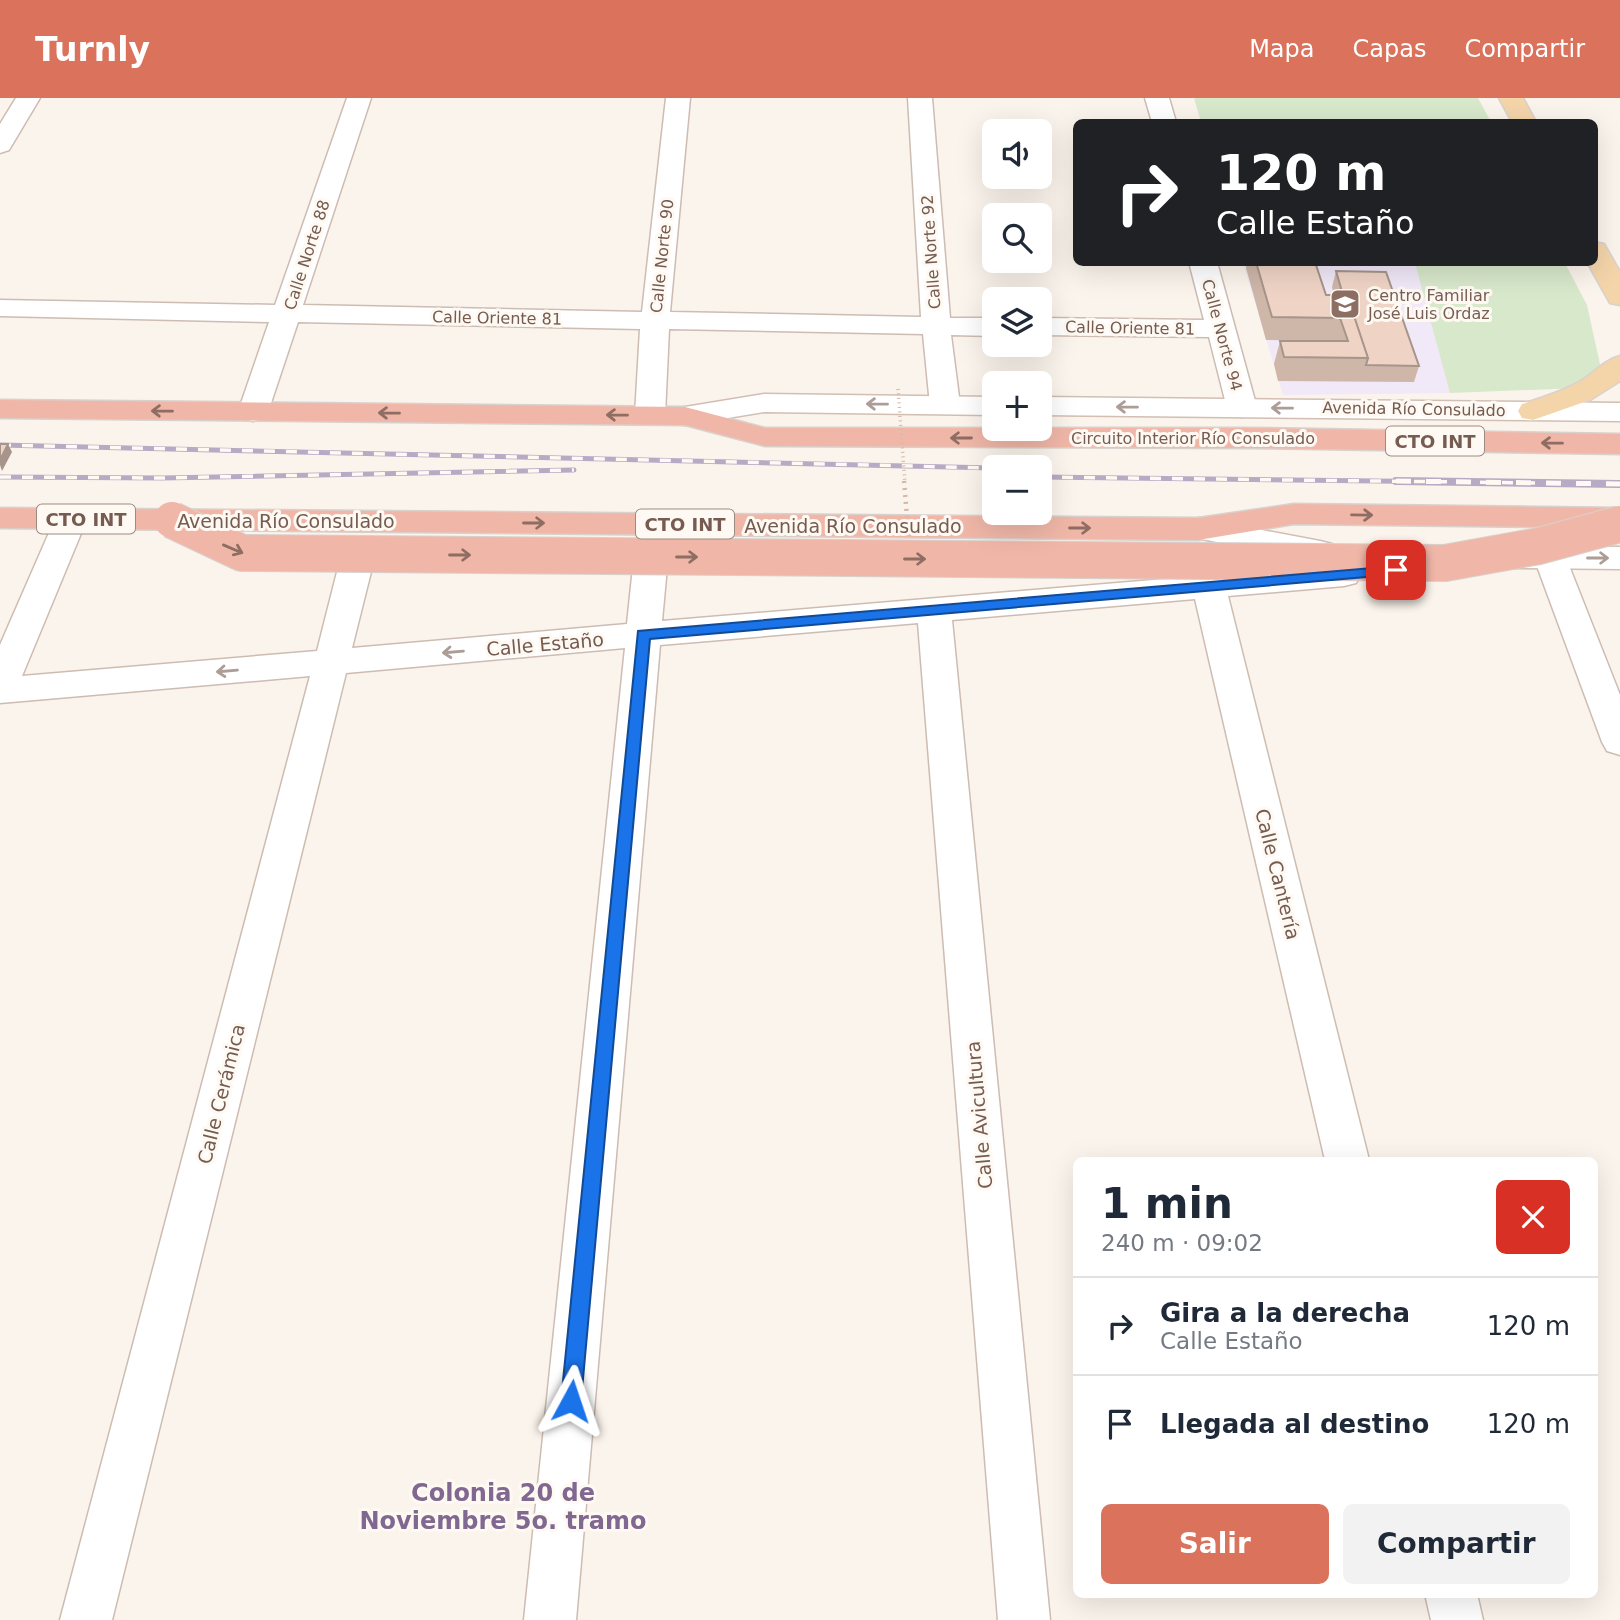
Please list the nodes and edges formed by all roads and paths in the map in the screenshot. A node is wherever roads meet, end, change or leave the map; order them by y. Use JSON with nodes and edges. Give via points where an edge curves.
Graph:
{"nodes":[{"id":1,"x":28,"y":98,"type":"edge"},
{"id":2,"x":359,"y":98,"type":"edge"},
{"id":3,"x":678,"y":98,"type":"edge"},
{"id":4,"x":920,"y":98,"type":"edge"},
{"id":5,"x":1157,"y":98,"type":"edge"},
{"id":6,"x":1511,"y":98,"type":"edge"},
{"id":7,"x":1163,"y":119,"type":"edge"},
{"id":8,"x":1522,"y":119,"type":"edge"},
{"id":9,"x":0,"y":145,"type":"edge"},
{"id":10,"x":1598,"y":257,"type":"edge"},
{"id":11,"x":1204,"y":266,"type":"edge"},
{"id":12,"x":1620,"y":297,"type":"edge"},
{"id":13,"x":0,"y":308,"type":"edge"},
{"id":14,"x":288,"y":313,"type":"junction"},
{"id":15,"x":656,"y":321,"type":"junction"},
{"id":16,"x":936,"y":326,"type":"junction"},
{"id":17,"x":982,"y":327,"type":"edge"},
{"id":18,"x":1052,"y":327,"type":"edge"},
{"id":19,"x":1221,"y":329,"type":"junction"},
{"id":20,"x":1620,"y":365,"type":"edge"},
{"id":21,"x":898,"y":389,"type":"dead end"},
{"id":22,"x":945,"y":405,"type":"junction"},
{"id":23,"x":982,"y":406,"type":"edge"},
{"id":24,"x":1052,"y":406,"type":"edge"},
{"id":25,"x":1242,"y":408,"type":"junction"},
{"id":26,"x":0,"y":409,"type":"edge"},
{"id":27,"x":1533,"y":411,"type":"junction"},
{"id":28,"x":253,"y":412,"type":"junction"},
{"id":29,"x":1620,"y":412,"type":"edge"},
{"id":30,"x":650,"y":415,"type":"junction"},
{"id":31,"x":685,"y":416,"type":"junction"},
{"id":32,"x":1620,"y":444,"type":"edge"},
{"id":33,"x":0,"y":518,"type":"edge"},
{"id":34,"x":1620,"y":518,"type":"edge"},
{"id":35,"x":71,"y":519,"type":"junction"},
{"id":36,"x":172,"y":520,"type":"junction"},
{"id":37,"x":907,"y":521,"type":"dead end"},
{"id":38,"x":1620,"y":524,"type":"edge"},
{"id":39,"x":1198,"y":529,"type":"junction"},
{"id":40,"x":1550,"y":558,"type":"junction"},
{"id":41,"x":1620,"y":558,"type":"edge"},
{"id":42,"x":650,"y":567,"type":"dead end"},
{"id":43,"x":355,"y":568,"type":"dead end"},
{"id":44,"x":1209,"y":587,"type":"junction"},
{"id":45,"x":934,"y":610,"type":"junction"},
{"id":46,"x":643,"y":635,"type":"junction"},
{"id":47,"x":332,"y":662,"type":"junction"},
{"id":48,"x":0,"y":688,"type":"edge"},
{"id":49,"x":1620,"y":742,"type":"edge"},
{"id":50,"x":1346,"y":1157,"type":"edge"},
{"id":51,"x":1452,"y":1598,"type":"edge"},
{"id":52,"x":86,"y":1620,"type":"edge"},
{"id":53,"x":550,"y":1620,"type":"edge"},
{"id":54,"x":1024,"y":1620,"type":"edge"},
{"id":55,"x":1457,"y":1620,"type":"edge"}],
"edges":[{"from":1,"to":9,"type":"street"},
{"from":2,"to":14,"type":"street","name":"Calle Norte 88"},
{"from":3,"to":15,"type":"street","name":"Calle Norte 90"},
{"from":4,"to":16,"type":"street","name":"Calle Norte 92"},
{"from":5,"to":7,"type":"street"},
{"from":6,"to":8,"type":"main road"},
{"from":10,"to":12,"type":"main road"},
{"from":11,"to":19,"type":"street","name":"Calle Norte 94"},
{"from":13,"to":14,"type":"street","name":"Calle Oriente 81"},
{"from":14,"to":15,"type":"street","name":"Calle Oriente 81"},
{"from":14,"to":28,"type":"street","name":"Calle Norte 88"},
{"from":15,"to":16,"type":"street","name":"Calle Oriente 81"},
{"from":15,"to":30,"type":"street","name":"Calle Norte 90"},
{"from":16,"to":17,"type":"street","name":"Calle Oriente 81"},
{"from":16,"to":22,"type":"street","name":"Calle Norte 92"},
{"from":18,"to":19,"type":"street","name":"Calle Oriente 81"},
{"from":19,"to":25,"type":"street","name":"Calle Norte 94"},
{"from":20,"to":27,"type":"main road","via":[[1606,380],[1580,394]]},
{"from":21,"to":37,"type":"path","bridge":true},
{"from":22,"to":23,"type":"street","number":"CTO INT"},
{"from":22,"to":31,"type":"street","number":"CTO INT","one_way":true,"via":[[764,403]]},
{"from":25,"to":24,"type":"street","name":"Avenida Río Consulado","number":"CTO INT","one_way":true},
{"from":27,"to":25,"type":"street","name":"Avenida Río Consulado","number":"CTO INT","one_way":true},
{"from":28,"to":26,"type":"highway","number":"CTO INT","one_way":true},
{"from":27,"to":29,"type":"street","name":"Avenida Río Consulado","number":"CTO INT"},
{"from":30,"to":28,"type":"highway","number":"CTO INT","one_way":true},
{"from":30,"to":31,"type":"highway","number":"CTO INT"},
{"from":32,"to":31,"type":"highway","name":"Circuito Interior Río Consulado","number":"CTO INT","one_way":true,"via":[[765,437]]},
{"from":33,"to":35,"type":"highway","name":"Avenida Río Consulado","number":"CTO INT"},
{"from":39,"to":34,"type":"highway","number":"CTO INT","one_way":true,"via":[[1294,514]]},
{"from":35,"to":36,"type":"highway","name":"Avenida Río Consulado","number":"CTO INT"},
{"from":35,"to":48,"type":"street"},
{"from":36,"to":38,"type":"highway","one_way":true,"bridge":true,"via":[[242,554],[1431,563],[1539,547]]},
{"from":36,"to":39,"type":"highway","name":"Avenida Río Consulado","number":"CTO INT","one_way":true},
{"from":39,"to":40,"type":"street","name":"Avenida Río Consulado","number":"CTO INT","via":[[1310,552]]},
{"from":40,"to":41,"type":"street","name":"Avenida Río Consulado","number":"CTO INT","one_way":true},
{"from":40,"to":44,"type":"street","name":"Calle Estaño"},
{"from":40,"to":49,"type":"street"},
{"from":42,"to":46,"type":"street"},
{"from":43,"to":47,"type":"street","name":"Calle Cerámica"},
{"from":44,"to":45,"type":"street","name":"Calle Estaño"},
{"from":44,"to":50,"type":"street","name":"Calle Cantería"},
{"from":45,"to":46,"type":"street","name":"Calle Estaño"},
{"from":45,"to":54,"type":"street","name":"Calle Avicultura"},
{"from":46,"to":47,"type":"street","name":"Calle Estaño","one_way":true},
{"from":46,"to":53,"type":"street"},
{"from":47,"to":48,"type":"street","name":"Calle Estaño","one_way":true},
{"from":47,"to":52,"type":"street","name":"Calle Cerámica"},
{"from":51,"to":55,"type":"street"}]}
